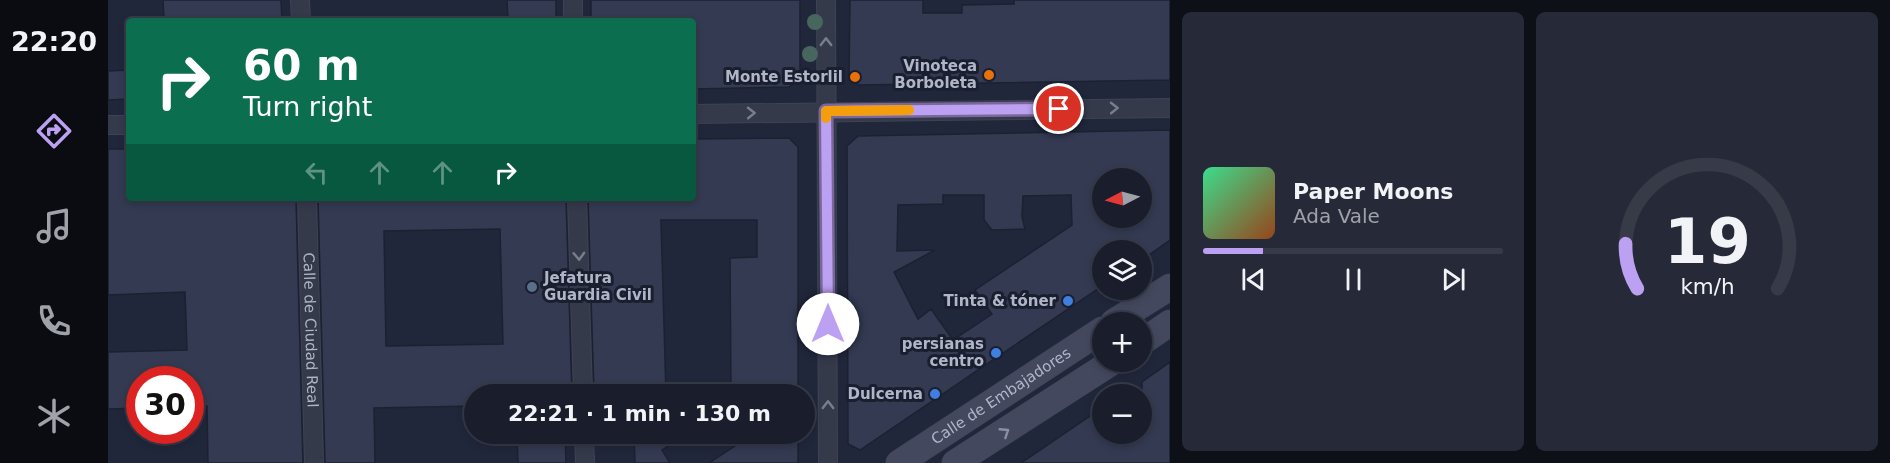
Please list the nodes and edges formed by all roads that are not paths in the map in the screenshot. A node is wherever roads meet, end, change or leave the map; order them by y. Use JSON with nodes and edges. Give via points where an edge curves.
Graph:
{"nodes":[{"id":1,"x":300,"y":0,"type":"edge"},
{"id":2,"x":573,"y":0,"type":"edge"},
{"id":3,"x":826,"y":0,"type":"edge"},
{"id":4,"x":301,"y":18,"type":"edge"},
{"id":5,"x":573,"y":18,"type":"edge"},
{"id":6,"x":1170,"y":108,"type":"edge"},
{"id":7,"x":826,"y":111,"type":"junction"},
{"id":8,"x":696,"y":114,"type":"edge"},
{"id":9,"x":108,"y":125,"type":"edge"},
{"id":10,"x":126,"y":125,"type":"edge"},
{"id":11,"x":307,"y":201,"type":"edge"},
{"id":12,"x":577,"y":201,"type":"edge"},
{"id":13,"x":1170,"y":287,"type":"edge"},
{"id":14,"x":1130,"y":312,"type":"edge"},
{"id":15,"x":1170,"y":323,"type":"edge"},
{"id":16,"x":1152,"y":335,"type":"edge"},
{"id":17,"x":1092,"y":337,"type":"edge"},
{"id":18,"x":1096,"y":372,"type":"edge"},
{"id":19,"x":583,"y":384,"type":"edge"},
{"id":20,"x":584,"y":444,"type":"edge"},
{"id":21,"x":314,"y":463,"type":"edge"},
{"id":22,"x":585,"y":463,"type":"edge"},
{"id":23,"x":828,"y":463,"type":"edge"},
{"id":24,"x":899,"y":463,"type":"edge"},
{"id":25,"x":955,"y":463,"type":"edge"}],
"edges":[{"from":1,"to":4,"type":"street"},
{"from":2,"to":5,"type":"street"},
{"from":7,"to":3,"type":"street","one_way":true},
{"from":7,"to":6,"type":"street","one_way":true},
{"from":8,"to":7,"type":"street","one_way":true},
{"from":23,"to":7,"type":"street","one_way":true},
{"from":9,"to":10,"type":"street"},
{"from":11,"to":21,"type":"street","name":"Calle de Ciudad Real"},
{"from":12,"to":19,"type":"street","one_way":true},
{"from":13,"to":14,"type":"main road"},
{"from":15,"to":16,"type":"main road"},
{"from":17,"to":24,"type":"main road","name":"Calle de Embajadores"},
{"from":25,"to":18,"type":"main road","name":"Calle de Embajadores","one_way":true},
{"from":20,"to":22,"type":"street"}]}
